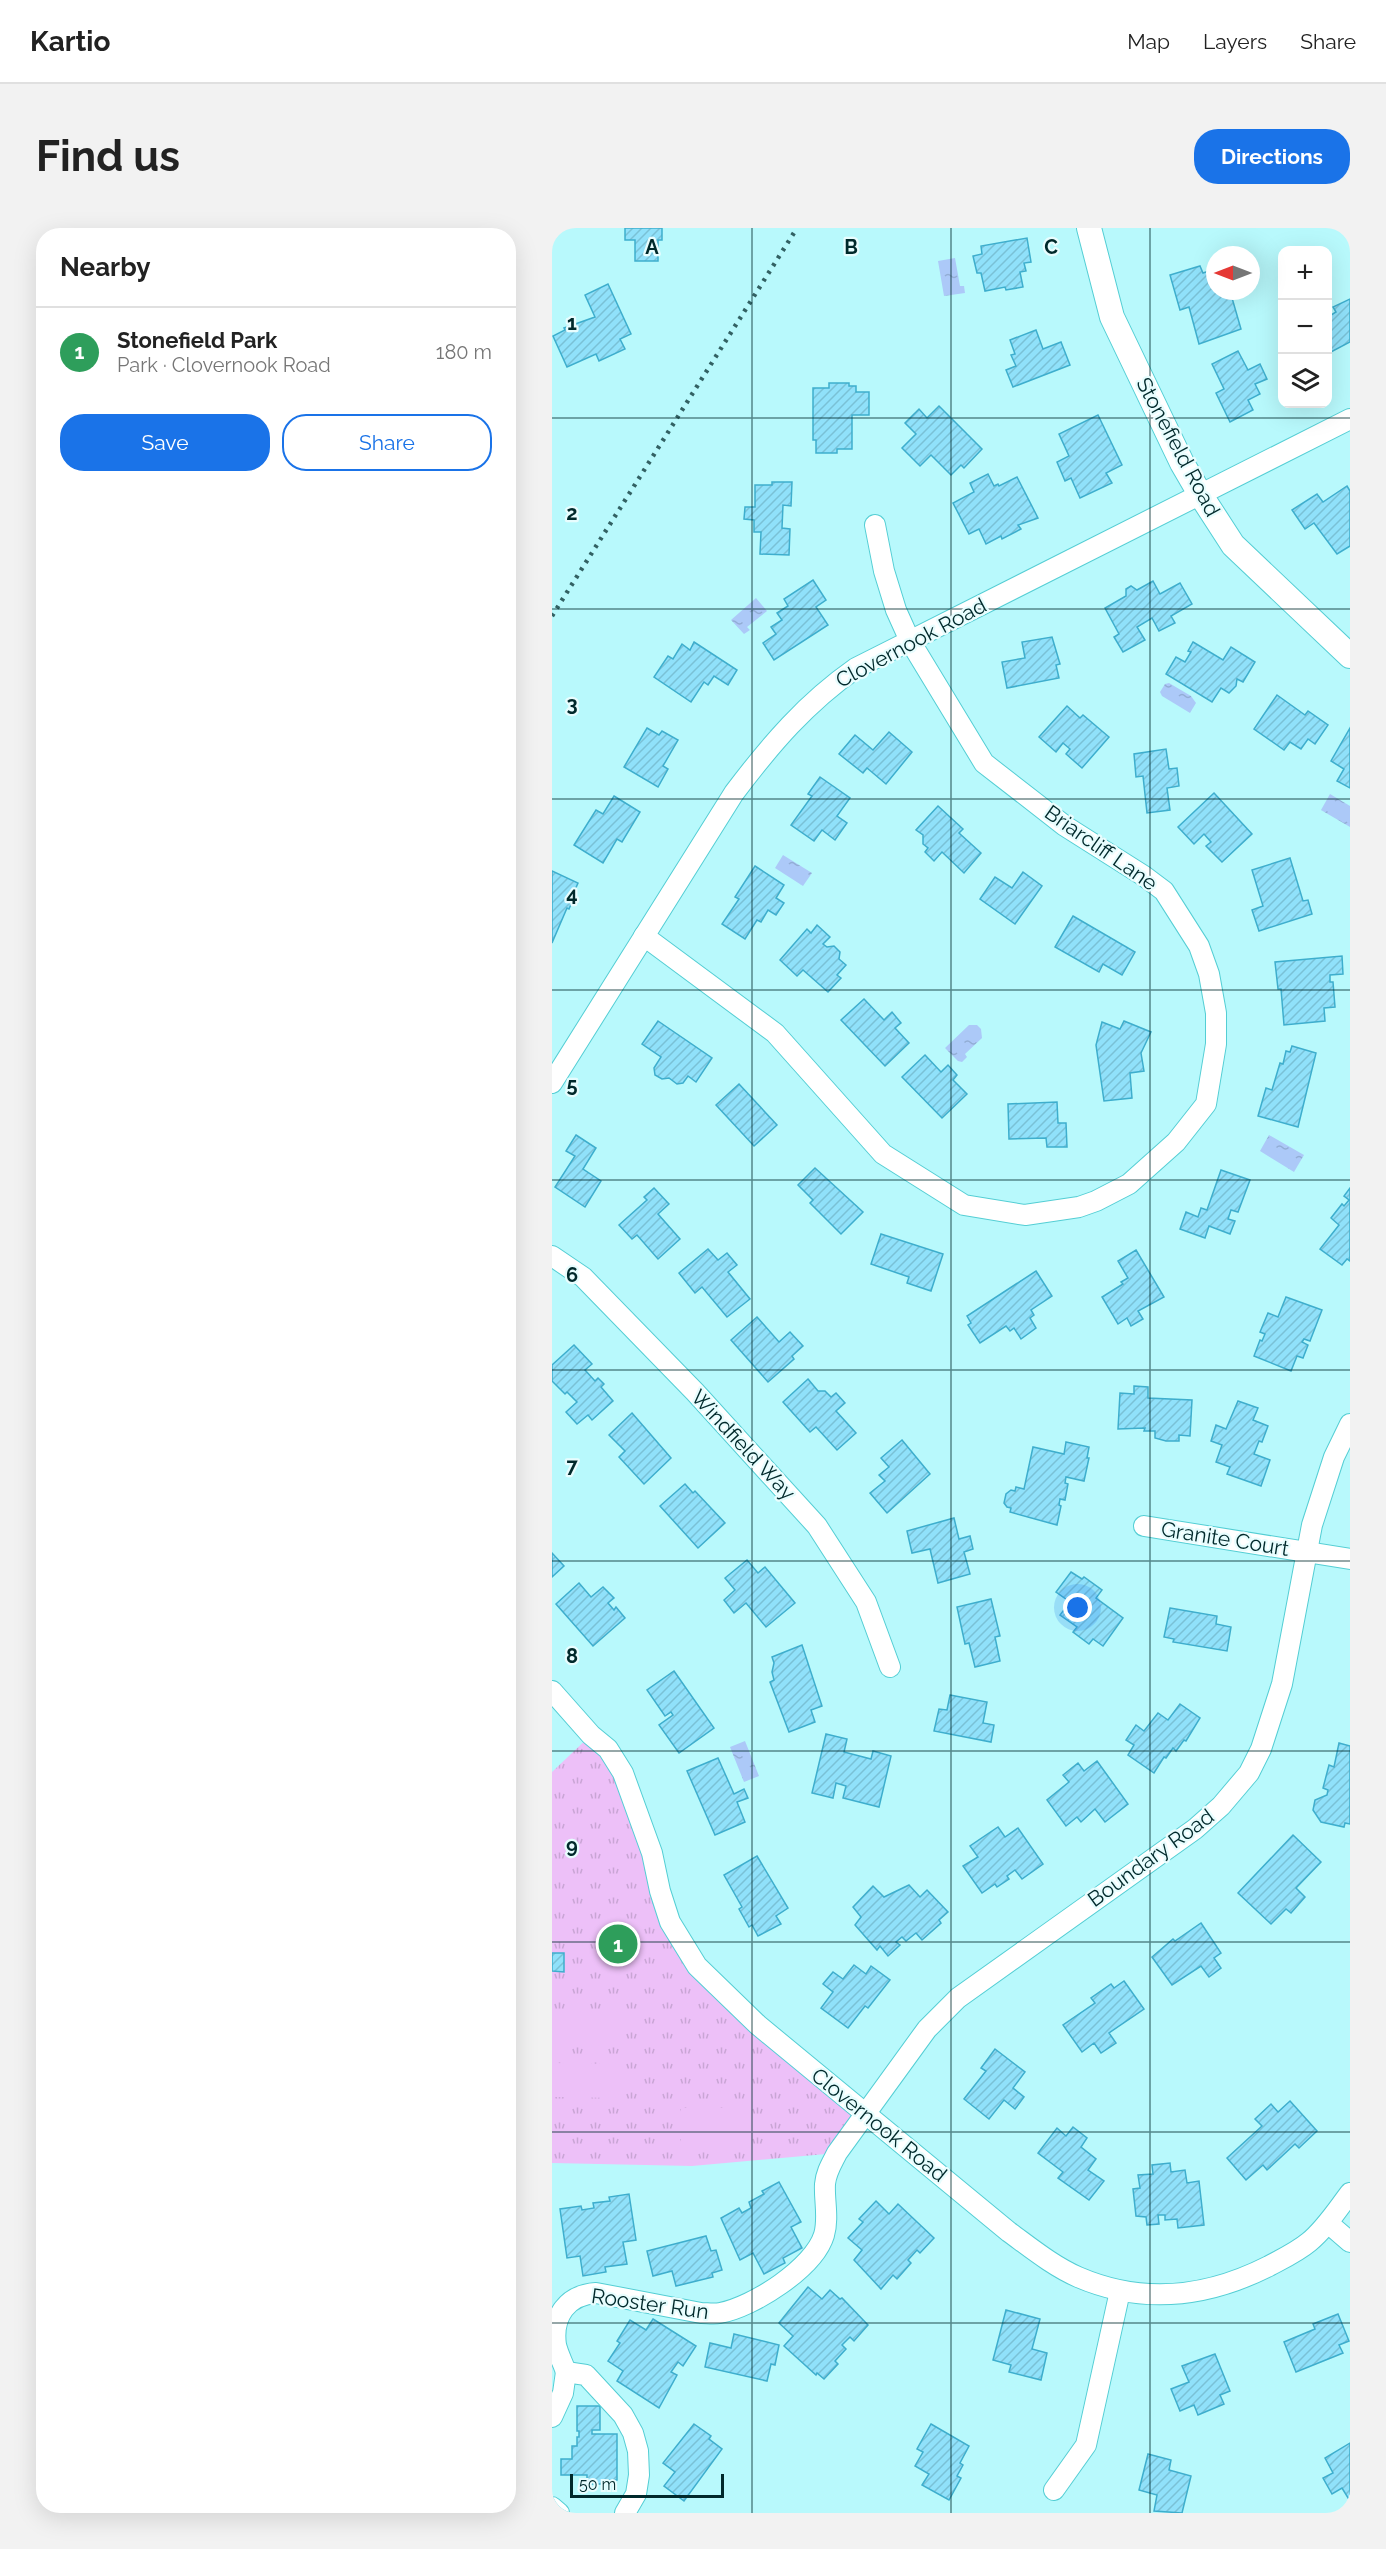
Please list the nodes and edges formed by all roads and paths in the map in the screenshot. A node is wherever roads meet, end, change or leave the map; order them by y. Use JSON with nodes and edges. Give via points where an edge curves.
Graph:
{"nodes":[{"id":1,"x":1089,"y":228,"type":"edge"},
{"id":2,"x":1350,"y":419,"type":"edge"},
{"id":3,"x":1200,"y":494,"type":"junction"},
{"id":4,"x":875,"y":525,"type":"dead end"},
{"id":5,"x":910,"y":641,"type":"junction"},
{"id":6,"x":1350,"y":656,"type":"edge"},
{"id":7,"x":644,"y":936,"type":"junction"},
{"id":8,"x":552,"y":1083,"type":"edge"},
{"id":9,"x":552,"y":1256,"type":"edge"},
{"id":10,"x":1350,"y":1424,"type":"edge"},
{"id":11,"x":1144,"y":1526,"type":"dead end"},
{"id":12,"x":1307,"y":1550,"type":"junction"},
{"id":13,"x":1350,"y":1559,"type":"edge"},
{"id":14,"x":890,"y":1666,"type":"dead end"},
{"id":15,"x":552,"y":1691,"type":"edge"},
{"id":16,"x":866,"y":2114,"type":"junction"},
{"id":17,"x":1350,"y":2193,"type":"edge"},
{"id":18,"x":1328,"y":2223,"type":"junction"},
{"id":19,"x":1350,"y":2242,"type":"edge"},
{"id":20,"x":1120,"y":2291,"type":"junction"},
{"id":21,"x":566,"y":2372,"type":"junction"},
{"id":22,"x":552,"y":2417,"type":"edge"},
{"id":23,"x":1054,"y":2490,"type":"dead end"},
{"id":24,"x":552,"y":2507,"type":"edge"},
{"id":25,"x":559,"y":2513,"type":"edge"},
{"id":26,"x":625,"y":2513,"type":"edge"}],
"edges":[{"from":1,"to":3,"type":"street","name":"Stonefield Road","via":[[1112,317]]},
{"from":2,"to":3,"type":"street","name":"Clovernook Road"},
{"from":3,"to":5,"type":"street","name":"Clovernook Road"},
{"from":3,"to":6,"type":"street","name":"Stonefield Road","via":[[1233,545]]},
{"from":4,"to":5,"type":"street","name":"Briarcliff Lane","via":[[884,571]]},
{"from":5,"to":7,"type":"street","name":"Clovernook Road","via":[[856,668],[824,690],[793,720],[734,793]]},
{"from":5,"to":7,"type":"street","name":"Briarcliff Lane","via":[[984,763],[1065,826],[1164,891],[1199,946],[1216,1012],[1216,1044],[1206,1104],[1176,1142],[1129,1184],[1079,1207],[1025,1215],[964,1205],[883,1154],[775,1033]]},
{"from":7,"to":8,"type":"street","name":"Clovernook Road"},
{"from":9,"to":14,"type":"street","name":"Windfield Way","via":[[583,1277],[817,1526],[866,1602]]},
{"from":10,"to":12,"type":"street","name":"Boundary Road","via":[[1334,1456]]},
{"from":11,"to":12,"type":"street","name":"Granite Court"},
{"from":12,"to":13,"type":"street","name":"Granite Court"},
{"from":12,"to":16,"type":"street","name":"Boundary Road","via":[[1282,1684],[1269,1730],[1249,1773],[1195,1829],[958,1998],[927,2029]]},
{"from":15,"to":16,"type":"street","name":"Clovernook Road","via":[[608,1749],[623,1773],[652,1853],[670,1922],[696,1966],[758,2025]]},
{"from":16,"to":20,"type":"street","name":"Clovernook Road","via":[[1044,2258],[1078,2277]]},
{"from":16,"to":21,"type":"street","name":"Rooster Run","via":[[828,2171],[825,2233],[813,2257],[800,2271],[745,2304],[718,2313],[582,2294],[569,2301],[559,2314],[555,2329]]},
{"from":17,"to":18,"type":"street","name":"Clovernook Road"},
{"from":18,"to":19,"type":"street"},
{"from":18,"to":20,"type":"street","name":"Clovernook Road","via":[[1308,2243],[1287,2256],[1216,2288],[1185,2293]]},
{"from":20,"to":23,"type":"street","via":[[1086,2445]]},
{"from":21,"to":22,"type":"street","via":[[563,2393]]},
{"from":21,"to":26,"type":"street","via":[[586,2375],[623,2415],[633,2433],[639,2475],[636,2494]]},
{"from":24,"to":25,"type":"street"}]}
